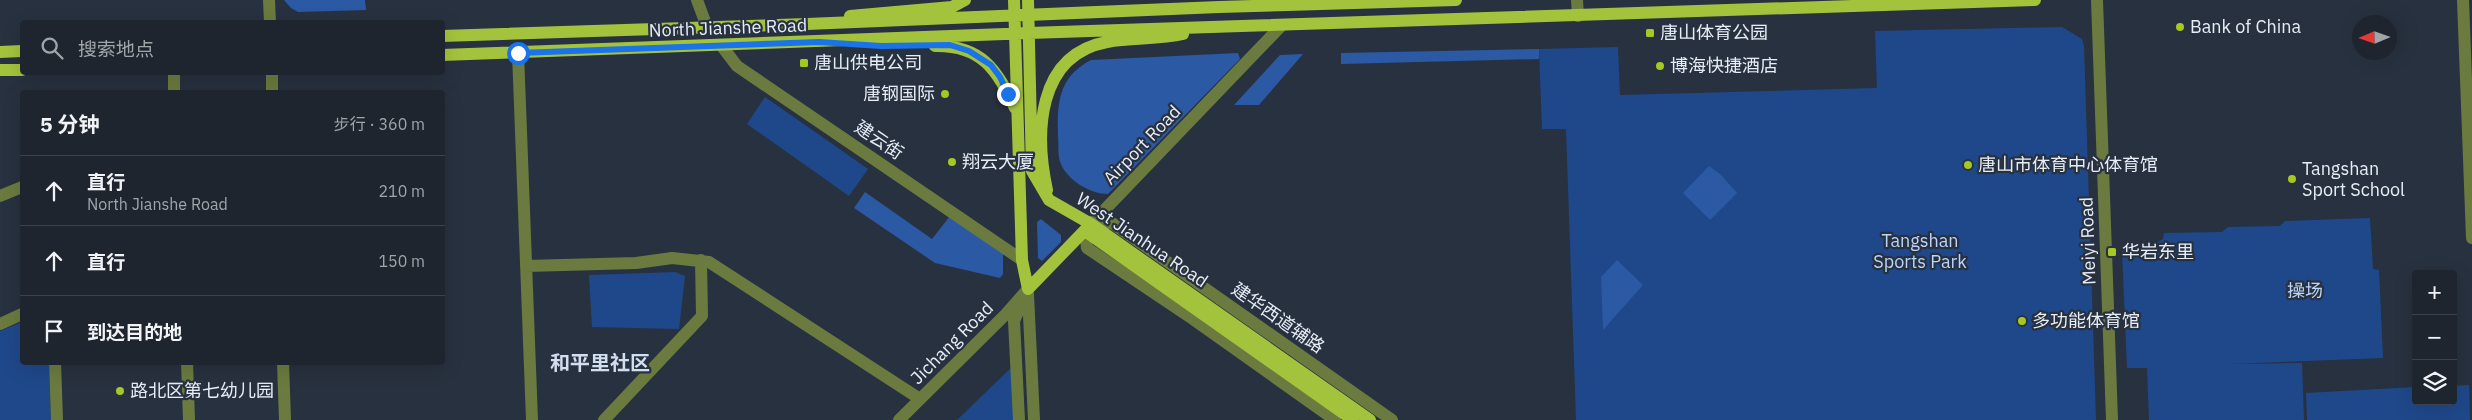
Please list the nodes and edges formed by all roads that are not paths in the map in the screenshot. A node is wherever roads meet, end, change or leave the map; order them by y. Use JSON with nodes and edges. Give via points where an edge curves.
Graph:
{"nodes":[{"id":1,"x":269,"y":0,"type":"edge"},
{"id":2,"x":697,"y":0,"type":"edge"},
{"id":3,"x":965,"y":0,"type":"edge"},
{"id":4,"x":1014,"y":0,"type":"edge"},
{"id":5,"x":1028,"y":0,"type":"edge"},
{"id":6,"x":1204,"y":0,"type":"edge"},
{"id":7,"x":1456,"y":0,"type":"edge"},
{"id":8,"x":1577,"y":0,"type":"edge"},
{"id":9,"x":2035,"y":0,"type":"edge"},
{"id":10,"x":2096,"y":0,"type":"edge"},
{"id":11,"x":2463,"y":0,"type":"edge"},
{"id":12,"x":1219,"y":6,"type":"junction"},
{"id":13,"x":1029,"y":14,"type":"junction"},
{"id":14,"x":1015,"y":16,"type":"junction"},
{"id":15,"x":1578,"y":16,"type":"junction"},
{"id":16,"x":270,"y":20,"type":"edge"},
{"id":17,"x":807,"y":24,"type":"junction"},
{"id":18,"x":1282,"y":25,"type":"junction"},
{"id":19,"x":707,"y":27,"type":"junction"},
{"id":20,"x":1215,"y":28,"type":"junction"},
{"id":21,"x":1029,"y":33,"type":"junction"},
{"id":22,"x":1015,"y":35,"type":"junction"},
{"id":23,"x":445,"y":36,"type":"edge"},
{"id":24,"x":819,"y":42,"type":"junction"},
{"id":25,"x":721,"y":46,"type":"junction"},
{"id":26,"x":20,"y":51,"type":"edge"},
{"id":27,"x":0,"y":52,"type":"edge"},
{"id":28,"x":518,"y":53,"type":"junction"},
{"id":29,"x":445,"y":56,"type":"edge"},
{"id":30,"x":0,"y":70,"type":"edge"},
{"id":31,"x":20,"y":70,"type":"edge"},
{"id":32,"x":174,"y":75,"type":"edge"},
{"id":33,"x":272,"y":75,"type":"edge"},
{"id":34,"x":174,"y":90,"type":"edge"},
{"id":35,"x":272,"y":90,"type":"edge"},
{"id":36,"x":1018,"y":115,"type":"junction"},
{"id":37,"x":20,"y":188,"type":"edge"},
{"id":38,"x":0,"y":196,"type":"edge"},
{"id":39,"x":1049,"y":200,"type":"junction"},
{"id":40,"x":1075,"y":216,"type":"junction"},
{"id":41,"x":1088,"y":227,"type":"junction"},
{"id":42,"x":2472,"y":238,"type":"edge"},
{"id":43,"x":1068,"y":249,"type":"junction"},
{"id":44,"x":701,"y":260,"type":"junction"},
{"id":45,"x":1022,"y":260,"type":"junction"},
{"id":46,"x":526,"y":266,"type":"junction"},
{"id":47,"x":1044,"y":272,"type":"junction"},
{"id":48,"x":1028,"y":289,"type":"junction"},
{"id":49,"x":20,"y":315,"type":"edge"},
{"id":50,"x":0,"y":322,"type":"edge"},
{"id":51,"x":55,"y":365,"type":"edge"},
{"id":52,"x":187,"y":365,"type":"edge"},
{"id":53,"x":283,"y":365,"type":"edge"},
{"id":54,"x":920,"y":399,"type":"junction"},
{"id":55,"x":57,"y":420,"type":"edge"},
{"id":56,"x":189,"y":420,"type":"edge"},
{"id":57,"x":285,"y":420,"type":"edge"},
{"id":58,"x":532,"y":420,"type":"edge"},
{"id":59,"x":604,"y":420,"type":"edge"},
{"id":60,"x":899,"y":420,"type":"edge"},
{"id":61,"x":1018,"y":420,"type":"edge"},
{"id":62,"x":1034,"y":420,"type":"edge"},
{"id":63,"x":1335,"y":420,"type":"edge"},
{"id":64,"x":1353,"y":420,"type":"edge"},
{"id":65,"x":1370,"y":420,"type":"edge"},
{"id":66,"x":1392,"y":420,"type":"edge"},
{"id":67,"x":2112,"y":420,"type":"edge"}],
"edges":[{"from":1,"to":16,"type":"street"},
{"from":2,"to":19,"type":"street"},
{"from":3,"to":17,"type":"main road","via":[[952,7],[866,13]]},
{"from":4,"to":14,"type":"main road"},
{"from":5,"to":13,"type":"main road","name":"West Jianhua Road"},
{"from":6,"to":12,"type":"main road"},
{"from":7,"to":12,"type":"main road","name":"North Jianshe Road"},
{"from":8,"to":15,"type":"street"},
{"from":9,"to":15,"type":"main road"},
{"from":10,"to":67,"type":"street","name":"Meiyi Road"},
{"from":11,"to":42,"type":"street"},
{"from":12,"to":13,"type":"main road","name":"North Jianshe Road"},
{"from":13,"to":14,"type":"main road","name":"North Jianshe Road"},
{"from":13,"to":21,"type":"main road","name":"West Jianhua Road"},
{"from":14,"to":17,"type":"main road","name":"North Jianshe Road"},
{"from":14,"to":22,"type":"main road"},
{"from":15,"to":18,"type":"main road"},
{"from":17,"to":19,"type":"main road","name":"North Jianshe Road"},
{"from":18,"to":20,"type":"main road"},
{"from":18,"to":41,"type":"street","name":"Airport Road"},
{"from":19,"to":23,"type":"main road","name":"North Jianshe Road"},
{"from":20,"to":21,"type":"main road","name":"North Jianshe Road"},
{"from":20,"to":39,"type":"main road","via":[[1162,39],[1107,42],[1078,53],[1063,66],[1049,88],[1041,122],[1042,168]]},
{"from":21,"to":22,"type":"main road","name":"North Jianshe Road"},
{"from":21,"to":39,"type":"main road","name":"West Jianhua Road","via":[[1032,171]]},
{"from":22,"to":24,"type":"main road","name":"North Jianshe Road"},
{"from":22,"to":36,"type":"main road"},
{"from":24,"to":25,"type":"main road","name":"North Jianshe Road"},
{"from":24,"to":36,"type":"main road","via":[[881,46],[950,45],[969,51],[991,65]]},
{"from":25,"to":28,"type":"main road","name":"North Jianshe Road"},
{"from":25,"to":45,"type":"street","name":"建云街","via":[[737,66]]},
{"from":26,"to":27,"type":"main road"},
{"from":28,"to":29,"type":"main road","name":"North Jianshe Road"},
{"from":28,"to":46,"type":"street"},
{"from":30,"to":31,"type":"main road"},
{"from":32,"to":34,"type":"street"},
{"from":33,"to":35,"type":"street"},
{"from":36,"to":45,"type":"main road"},
{"from":37,"to":38,"type":"street"},
{"from":39,"to":40,"type":"main road","name":"West Jianhua Road"},
{"from":40,"to":41,"type":"main road","name":"West Jianhua Road"},
{"from":40,"to":43,"type":"main road","via":[[1076,235]]},
{"from":41,"to":43,"type":"main road","name":"Airport Road"},
{"from":41,"to":63,"type":"street","via":[[1087,248],[1194,319]]},
{"from":41,"to":64,"type":"main road","name":"West Jianhua Road"},
{"from":41,"to":65,"type":"main road","name":"West Jianhua Road"},
{"from":41,"to":66,"type":"street","name":"建华西道辅路","via":[[1112,223]]},
{"from":43,"to":47,"type":"main road","name":"Airport Road"},
{"from":44,"to":46,"type":"street","via":[[672,258],[636,263]]},
{"from":44,"to":54,"type":"street","via":[[733,276]]},
{"from":44,"to":59,"type":"street","via":[[702,316]]},
{"from":45,"to":47,"type":"main road","via":[[1034,270]]},
{"from":45,"to":48,"type":"main road"},
{"from":46,"to":58,"type":"street"},
{"from":47,"to":48,"type":"main road","name":"Airport Road"},
{"from":48,"to":54,"type":"street","name":"Jichang Road"},
{"from":48,"to":61,"type":"street","via":[[1014,321]]},
{"from":48,"to":62,"type":"street"},
{"from":49,"to":50,"type":"street"},
{"from":51,"to":55,"type":"street"},
{"from":52,"to":56,"type":"street"},
{"from":53,"to":57,"type":"street"},
{"from":54,"to":60,"type":"street","name":"Jichang Road"}]}
